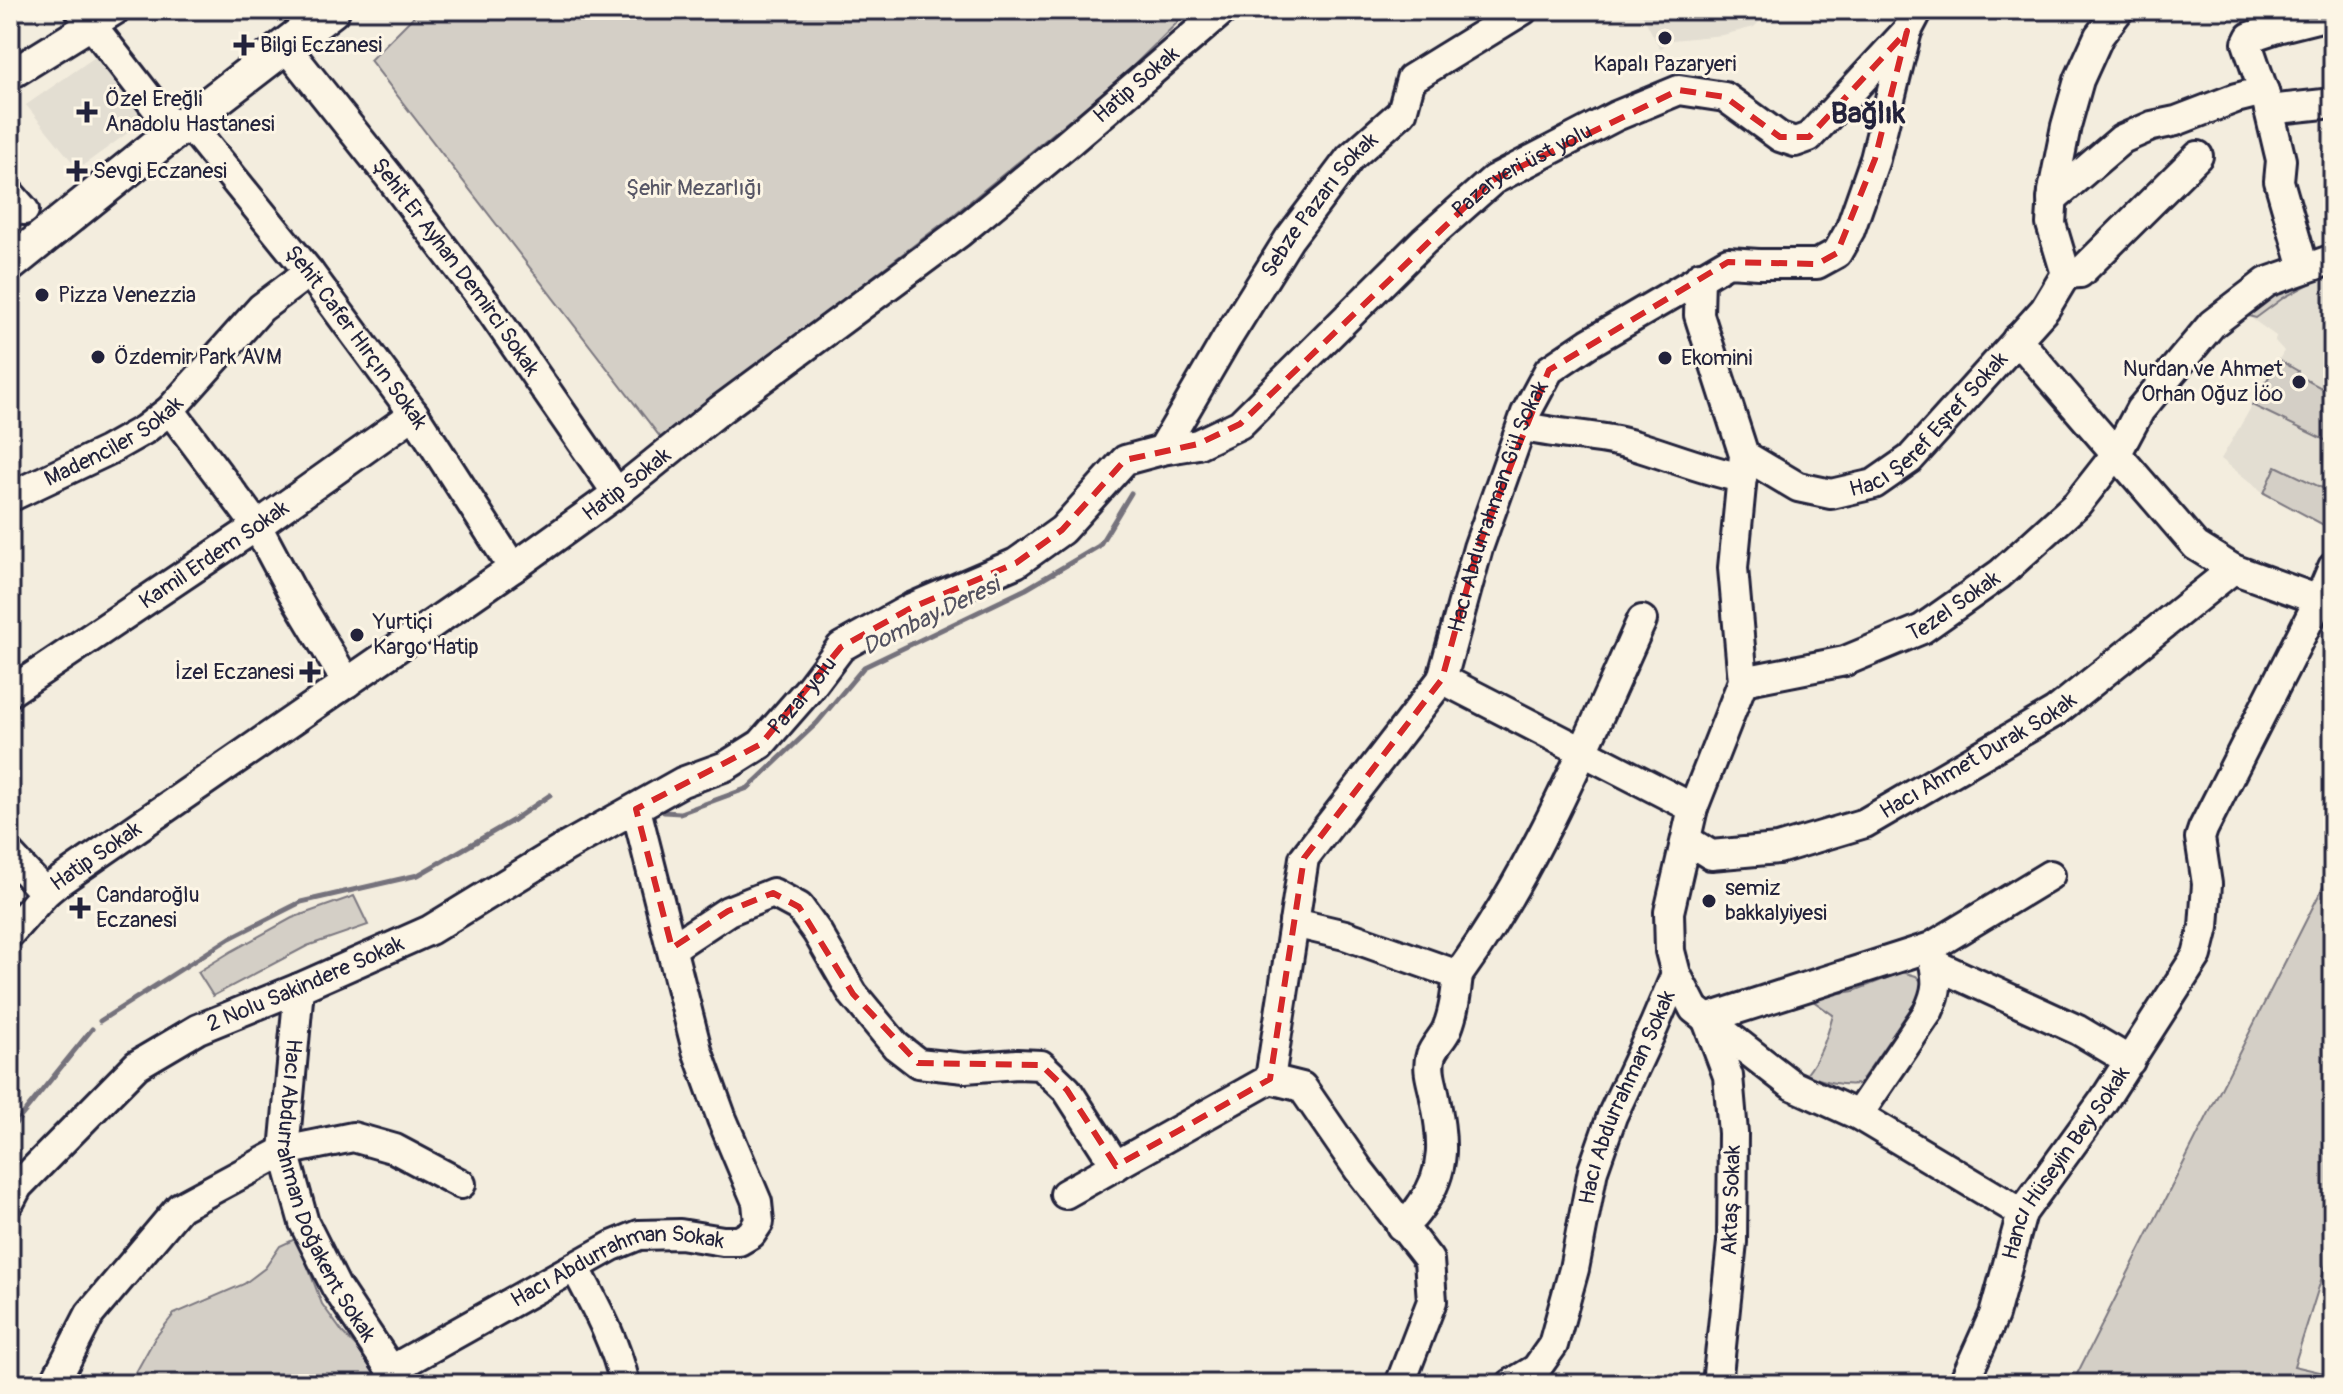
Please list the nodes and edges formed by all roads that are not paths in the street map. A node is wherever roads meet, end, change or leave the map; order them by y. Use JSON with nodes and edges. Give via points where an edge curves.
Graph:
{"nodes":[{"id":1,"x":332,"y":10,"type":"edge"},
{"id":2,"x":1223,"y":10,"type":"edge"},
{"id":3,"x":1523,"y":10,"type":"edge"},
{"id":4,"x":2119,"y":10,"type":"edge"},
{"id":5,"x":2333,"y":14,"type":"edge"},
{"id":6,"x":96,"y":15,"type":"edge"},
{"id":7,"x":1912,"y":21,"type":"edge"},
{"id":8,"x":286,"y":47,"type":"junction"},
{"id":9,"x":10,"y":75,"type":"edge"},
{"id":10,"x":2266,"y":101,"type":"junction"},
{"id":11,"x":2333,"y":103,"type":"edge"},
{"id":12,"x":180,"y":127,"type":"junction"},
{"id":13,"x":2198,"y":156,"type":"dead end"},
{"id":14,"x":2052,"y":199,"type":"junction"},
{"id":15,"x":2333,"y":259,"type":"edge"},
{"id":16,"x":10,"y":264,"type":"edge"},
{"id":17,"x":2304,"y":268,"type":"junction"},
{"id":18,"x":309,"y":272,"type":"junction"},
{"id":19,"x":2066,"y":274,"type":"junction"},
{"id":20,"x":1700,"y":276,"type":"junction"},
{"id":21,"x":2017,"y":339,"type":"junction"},
{"id":22,"x":170,"y":410,"type":"junction"},
{"id":23,"x":414,"y":414,"type":"junction"},
{"id":24,"x":1522,"y":426,"type":"junction"},
{"id":25,"x":1162,"y":450,"type":"junction"},
{"id":26,"x":2117,"y":453,"type":"junction"},
{"id":27,"x":1743,"y":466,"type":"junction"},
{"id":28,"x":617,"y":493,"type":"junction"},
{"id":29,"x":10,"y":497,"type":"edge"},
{"id":30,"x":257,"y":526,"type":"junction"},
{"id":31,"x":2333,"y":567,"type":"edge"},
{"id":32,"x":513,"y":568,"type":"junction"},
{"id":33,"x":2233,"y":569,"type":"junction"},
{"id":34,"x":2319,"y":600,"type":"junction"},
{"id":35,"x":1642,"y":620,"type":"dead end"},
{"id":36,"x":1442,"y":679,"type":"junction"},
{"id":37,"x":1743,"y":681,"type":"junction"},
{"id":38,"x":347,"y":683,"type":"junction"},
{"id":39,"x":10,"y":692,"type":"edge"},
{"id":40,"x":1583,"y":751,"type":"junction"},
{"id":41,"x":1693,"y":808,"type":"junction"},
{"id":42,"x":636,"y":809,"type":"junction"},
{"id":43,"x":1687,"y":840,"type":"junction"},
{"id":44,"x":10,"y":855,"type":"edge"},
{"id":45,"x":2050,"y":875,"type":"dead end"},
{"id":46,"x":45,"y":893,"type":"junction"},
{"id":47,"x":1294,"y":923,"type":"junction"},
{"id":48,"x":10,"y":933,"type":"edge"},
{"id":49,"x":672,"y":948,"type":"junction"},
{"id":50,"x":1933,"y":956,"type":"junction"},
{"id":51,"x":1676,"y":974,"type":"junction"},
{"id":52,"x":1458,"y":975,"type":"junction"},
{"id":53,"x":299,"y":988,"type":"junction"},
{"id":54,"x":1706,"y":1019,"type":"junction"},
{"id":55,"x":2130,"y":1061,"type":"junction"},
{"id":56,"x":1270,"y":1079,"type":"junction"},
{"id":57,"x":1858,"y":1115,"type":"junction"},
{"id":58,"x":284,"y":1151,"type":"junction"},
{"id":59,"x":1116,"y":1166,"type":"junction"},
{"id":60,"x":461,"y":1184,"type":"dead end"},
{"id":61,"x":1065,"y":1194,"type":"dead end"},
{"id":62,"x":10,"y":1201,"type":"edge"},
{"id":63,"x":2022,"y":1213,"type":"junction"},
{"id":64,"x":1401,"y":1226,"type":"junction"},
{"id":65,"x":575,"y":1267,"type":"junction"},
{"id":66,"x":394,"y":1377,"type":"edge"},
{"id":67,"x":54,"y":1384,"type":"edge"},
{"id":68,"x":625,"y":1384,"type":"edge"},
{"id":69,"x":1400,"y":1384,"type":"edge"},
{"id":70,"x":1511,"y":1384,"type":"edge"},
{"id":71,"x":1717,"y":1384,"type":"edge"},
{"id":72,"x":1963,"y":1384,"type":"edge"}],
"edges":[{"from":1,"to":8,"type":"main road"},
{"from":2,"to":28,"type":"street","name":"Hatip Sokak","via":[[959,233]]},
{"from":3,"to":25,"type":"street","name":"Sebze Pazarı Sokak","via":[[1411,79],[1402,112],[1350,158],[1289,239]]},
{"from":4,"to":14,"type":"street","via":[[2099,36],[2079,80]]},
{"from":5,"to":10,"type":"street","via":[[2250,37],[2247,43]]},
{"from":6,"to":9,"type":"street"},
{"from":6,"to":12,"type":"street","name":"Şehit Cafer Hırçın Sokak","via":[[165,119]]},
{"from":7,"to":20,"type":"street","via":[[1875,159],[1837,253],[1817,264],[1728,262]]},
{"from":7,"to":25,"type":"street","name":"Pazaryeri üst yolu","via":[[1809,137],[1795,142],[1780,137],[1725,97],[1679,90],[1616,116],[1493,180],[1240,424],[1198,444]]},
{"from":8,"to":12,"type":"main road"},
{"from":8,"to":28,"type":"street","name":"Şehit Er Ayhan Demirci Sokak","via":[[487,305]]},
{"from":10,"to":11,"type":"street"},
{"from":10,"to":14,"type":"street","via":[[2236,98],[2122,139]]},
{"from":10,"to":17,"type":"street","via":[[2281,160],[2279,181]]},
{"from":12,"to":16,"type":"main road"},
{"from":12,"to":18,"type":"street","name":"Şehit Cafer Hırçın Sokak","via":[[198,135]]},
{"from":13,"to":19,"type":"street","via":[[2080,273]]},
{"from":14,"to":19,"type":"street","via":[[2051,224]]},
{"from":15,"to":17,"type":"street","name":"Tezel Sokak"},
{"from":17,"to":26,"type":"street","name":"Tezel Sokak","via":[[2267,282],[2212,324],[2140,410]]},
{"from":18,"to":22,"type":"street","name":"Madenciler Sokak","via":[[261,308]]},
{"from":18,"to":23,"type":"street","name":"Şehit Cafer Hırçın Sokak"},
{"from":19,"to":21,"type":"street","name":"Hacı Şeref Eşref Sokak","via":[[2045,309]]},
{"from":20,"to":24,"type":"street","name":"Hacı Abdurrahman Gül Sokak","via":[[1549,370]]},
{"from":20,"to":27,"type":"street","name":"Hacı Abdurrahman Sokak","via":[[1699,315]]},
{"from":21,"to":26,"type":"street","name":"Hacı Şeref Eşref Sokak"},
{"from":21,"to":27,"type":"street","name":"Hacı Şeref Eşref Sokak","via":[[1910,459],[1874,484],[1831,494]]},
{"from":22,"to":29,"type":"street","name":"Madenciler Sokak","via":[[107,451]]},
{"from":22,"to":30,"type":"street"},
{"from":23,"to":30,"type":"street","name":"Kamil Erdem Sokak"},
{"from":23,"to":32,"type":"street","name":"Şehit Cafer Hırçın Sokak"},
{"from":24,"to":27,"type":"street","name":"Hacı Şeref Eşref Sokak","via":[[1633,445],[1717,473]]},
{"from":24,"to":36,"type":"street","name":"Hacı Abdurrahman Gül Sokak","via":[[1478,548]]},
{"from":25,"to":42,"type":"street","name":"Pazar yolu","via":[[1125,460],[1062,530],[1016,563],[911,608],[841,647],[761,744]]},
{"from":26,"to":33,"type":"street","via":[[2196,546]]},
{"from":26,"to":37,"type":"street","name":"Tezel Sokak","via":[[2077,504],[2000,574],[1922,629],[1845,661]]},
{"from":27,"to":37,"type":"street","name":"Hacı Abdurrahman Sokak","via":[[1733,568]]},
{"from":28,"to":32,"type":"street","name":"Hatip Sokak"},
{"from":30,"to":38,"type":"street"},
{"from":30,"to":39,"type":"street","name":"Kamil Erdem Sokak"},
{"from":31,"to":34,"type":"street"},
{"from":32,"to":38,"type":"street","name":"Hatip Sokak"},
{"from":33,"to":34,"type":"street"},
{"from":33,"to":43,"type":"street","name":"Hacı Ahmet Durak Sokak","via":[[2055,712],[1865,823],[1778,849],[1711,855]]},
{"from":34,"to":55,"type":"street","name":"Hancı Hüseyin Bey Sokak","via":[[2203,829],[2207,884],[2197,955]]},
{"from":35,"to":40,"type":"street"},
{"from":36,"to":40,"type":"street"},
{"from":36,"to":47,"type":"street","name":"Hacı Abdurrahman Gül Sokak","via":[[1304,858]]},
{"from":37,"to":41,"type":"street","name":"Hacı Abdurrahman Sokak"},
{"from":38,"to":46,"type":"street","name":"Hatip Sokak"},
{"from":40,"to":41,"type":"street"},
{"from":40,"to":52,"type":"street","via":[[1521,876]]},
{"from":41,"to":43,"type":"street","name":"Hacı Abdurrahman Sokak"},
{"from":42,"to":49,"type":"street","name":"Hacı Abdurrahman Sokak"},
{"from":42,"to":53,"type":"street","name":"2 Nolu Sakindere Sokak","via":[[430,930]]},
{"from":43,"to":51,"type":"street","name":"Hacı Abdurrahman Sokak","via":[[1669,912]]},
{"from":44,"to":46,"type":"street"},
{"from":45,"to":50,"type":"street"},
{"from":46,"to":48,"type":"street","name":"Hatip Sokak"},
{"from":47,"to":52,"type":"street"},
{"from":47,"to":56,"type":"street","name":"Hacı Abdurrahman Gül Sokak"},
{"from":49,"to":59,"type":"street","via":[[728,911],[773,893],[799,907],[853,994],[907,1055],[918,1063],[965,1068],[1041,1065],[1067,1090]]},
{"from":49,"to":65,"type":"street","name":"Hacı Abdurrahman Sokak","via":[[697,1050],[757,1202],[759,1222],[739,1241],[639,1235]]},
{"from":50,"to":54,"type":"street"},
{"from":50,"to":55,"type":"street"},
{"from":50,"to":57,"type":"street","via":[[1936,994],[1928,1012]]},
{"from":51,"to":54,"type":"street","via":[[1694,1009]]},
{"from":51,"to":70,"type":"street","name":"Hacı Abdurrahman Sokak","via":[[1593,1170],[1553,1345],[1536,1369]]},
{"from":52,"to":64,"type":"street","via":[[1446,1030],[1431,1055],[1429,1072],[1442,1150],[1440,1172],[1432,1191]]},
{"from":53,"to":58,"type":"street","name":"Hacı Abdurrahman Doğakent Sokak"},
{"from":53,"to":62,"type":"street","name":"2 Nolu Sakindere Sokak","via":[[198,1029],[137,1065],[18,1186]]},
{"from":54,"to":57,"type":"street","via":[[1792,1085]]},
{"from":54,"to":71,"type":"street","name":"Aktaş Sokak","via":[[1728,1076],[1733,1133],[1732,1242]]},
{"from":55,"to":63,"type":"street","name":"Hancı Hüseyin Bey Sokak"},
{"from":56,"to":59,"type":"street"},
{"from":56,"to":64,"type":"street","via":[[1302,1087]]},
{"from":57,"to":63,"type":"street"},
{"from":58,"to":60,"type":"street","via":[[353,1137],[395,1149]]},
{"from":58,"to":66,"type":"street","name":"Hacı Abdurrahman Doğakent Sokak","via":[[304,1223],[336,1287]]},
{"from":58,"to":67,"type":"street","via":[[180,1207],[90,1314]]},
{"from":59,"to":61,"type":"street"},
{"from":63,"to":72,"type":"street","name":"Hancı Hüseyin Bey Sokak","via":[[1994,1315]]},
{"from":64,"to":69,"type":"street","via":[[1429,1260],[1432,1301]]},
{"from":65,"to":66,"type":"street","name":"Hacı Abdurrahman Sokak"},
{"from":65,"to":68,"type":"street","via":[[600,1315]]}]}
